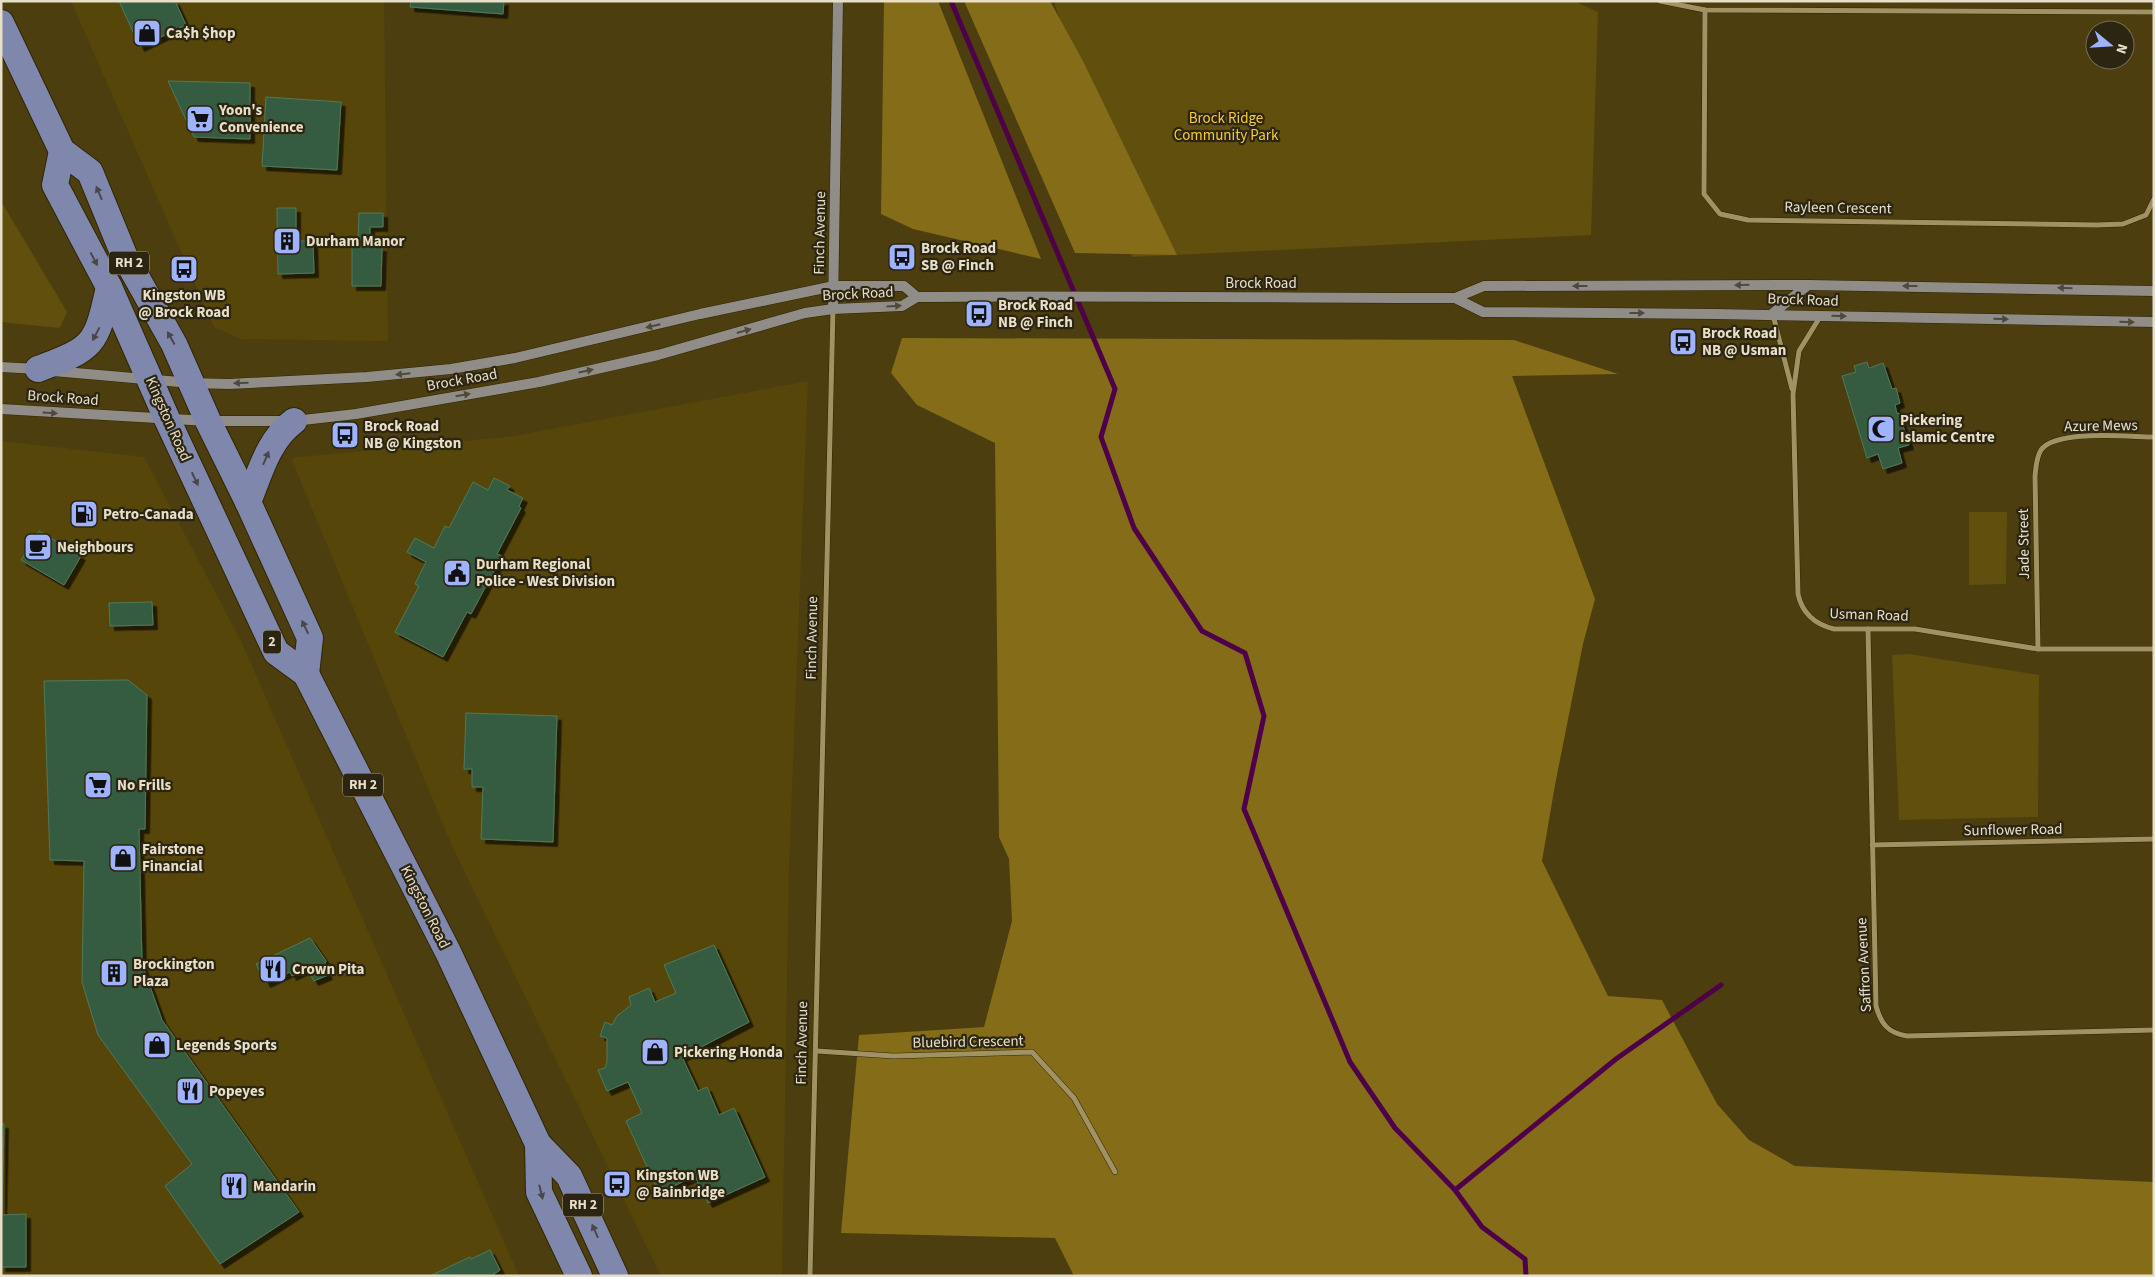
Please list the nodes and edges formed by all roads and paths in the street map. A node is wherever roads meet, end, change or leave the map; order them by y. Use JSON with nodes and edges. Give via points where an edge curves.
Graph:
{"nodes":[{"id":1,"x":838,"y":1,"type":"edge"},
{"id":2,"x":1660,"y":1,"type":"edge"},
{"id":3,"x":1705,"y":10,"type":"junction"},
{"id":4,"x":2154,"y":12,"type":"edge"},
{"id":5,"x":1,"y":23,"type":"edge"},
{"id":6,"x":62,"y":151,"type":"junction"},
{"id":7,"x":2154,"y":199,"type":"edge"},
{"id":8,"x":1808,"y":285,"type":"junction"},
{"id":9,"x":834,"y":286,"type":"junction"},
{"id":10,"x":109,"y":288,"type":"junction"},
{"id":11,"x":2154,"y":291,"type":"edge"},
{"id":12,"x":917,"y":297,"type":"junction"},
{"id":13,"x":1454,"y":298,"type":"junction"},
{"id":14,"x":833,"y":309,"type":"junction"},
{"id":15,"x":1772,"y":314,"type":"junction"},
{"id":16,"x":1821,"y":316,"type":"junction"},
{"id":17,"x":2154,"y":322,"type":"edge"},
{"id":18,"x":1,"y":367,"type":"edge"},
{"id":19,"x":38,"y":369,"type":"junction"},
{"id":20,"x":151,"y":380,"type":"junction"},
{"id":21,"x":191,"y":382,"type":"junction"},
{"id":22,"x":1793,"y":394,"type":"junction"},
{"id":23,"x":1,"y":409,"type":"edge"},
{"id":24,"x":167,"y":419,"type":"junction"},
{"id":25,"x":208,"y":421,"type":"junction"},
{"id":26,"x":294,"y":421,"type":"junction"},
{"id":27,"x":2154,"y":437,"type":"edge"},
{"id":28,"x":2049,"y":443,"type":"joint"},
{"id":29,"x":248,"y":502,"type":"junction"},
{"id":30,"x":251,"y":599,"type":"joint"},
{"id":31,"x":1868,"y":629,"type":"junction"},
{"id":32,"x":2038,"y":649,"type":"junction"},
{"id":33,"x":2154,"y":649,"type":"edge"},
{"id":34,"x":306,"y":674,"type":"junction"},
{"id":35,"x":2154,"y":839,"type":"edge"},
{"id":36,"x":1872,"y":845,"type":"junction"},
{"id":37,"x":2154,"y":1030,"type":"edge"},
{"id":38,"x":817,"y":1052,"type":"junction"},
{"id":39,"x":538,"y":1144,"type":"junction"},
{"id":40,"x":1115,"y":1172,"type":"dead end"},
{"id":41,"x":579,"y":1276,"type":"edge"},
{"id":42,"x":615,"y":1276,"type":"edge"},
{"id":43,"x":810,"y":1276,"type":"edge"}],
"edges":[{"from":1,"to":9,"type":"main road","name":"Finch Avenue"},
{"from":2,"to":3,"type":"street"},
{"from":3,"to":4,"type":"street"},
{"from":3,"to":7,"type":"street","name":"Rayleen Crescent","via":[[1704,194],[1720,214],[1748,220],[2097,225],[2123,224],[2146,215]]},
{"from":5,"to":6,"type":"main road","number":"RH 2"},
{"from":6,"to":10,"type":"main road","name":"Kingston Road","number":"RH 2","one_way":true,"via":[[55,185]]},
{"from":21,"to":6,"type":"main road","number":"RH 2","one_way":true,"via":[[174,344],[124,255],[90,172]]},
{"from":11,"to":8,"type":"main road","name":"Brock Road","one_way":true},
{"from":8,"to":13,"type":"main road","name":"Brock Road","one_way":true,"via":[[1484,286]]},
{"from":8,"to":15,"type":"main road"},
{"from":9,"to":12,"type":"main road","name":"Brock Road","via":[[904,286]]},
{"from":9,"to":14,"type":"main road","name":"Finch Avenue"},
{"from":9,"to":21,"type":"main road","name":"Brock Road","one_way":true,"via":[[515,358],[451,369],[324,381]]},
{"from":10,"to":19,"type":"main road","one_way":true,"via":[[102,322],[94,339],[74,356]]},
{"from":10,"to":20,"type":"main road","name":"Kingston Road","number":"RH 2"},
{"from":12,"to":13,"type":"main road","name":"Brock Road"},
{"from":14,"to":12,"type":"main road","name":"Brock Road","one_way":true,"via":[[902,306]]},
{"from":13,"to":15,"type":"main road","name":"Brock Road","one_way":true,"via":[[1483,312]]},
{"from":26,"to":14,"type":"main road","name":"Brock Road","one_way":true,"via":[[356,414],[539,382],[658,356],[805,313]]},
{"from":14,"to":38,"type":"street","name":"Finch Avenue"},
{"from":15,"to":16,"type":"main road","name":"Brock Road"},
{"from":15,"to":22,"type":"street","name":"Usman Road"},
{"from":16,"to":17,"type":"main road","name":"Brock Road","one_way":true},
{"from":16,"to":22,"type":"street","name":"Usman Road","via":[[1799,351]]},
{"from":18,"to":19,"type":"main road","name":"Brock Road"},
{"from":19,"to":20,"type":"main road","name":"Brock Road"},
{"from":20,"to":21,"type":"main road","name":"Brock Road"},
{"from":20,"to":24,"type":"main road","name":"Kingston Road","number":"RH 2"},
{"from":21,"to":25,"type":"main road","number":"RH 2"},
{"from":22,"to":31,"type":"street","name":"Usman Road","via":[[1798,594],[1801,606],[1807,615],[1823,626]]},
{"from":23,"to":24,"type":"main road","name":"Brock Road","one_way":true},
{"from":24,"to":25,"type":"main road","name":"Brock Road"},
{"from":24,"to":30,"type":"main road","name":"Kingston Road","number":"RH 2","one_way":true},
{"from":25,"to":26,"type":"main road","name":"Brock Road"},
{"from":25,"to":29,"type":"main road","number":"RH 2"},
{"from":29,"to":26,"type":"main road","one_way":true,"via":[[273,442]]},
{"from":27,"to":28,"type":"street","name":"Azure Mews","via":[[2074,437]]},
{"from":28,"to":32,"type":"street","name":"Jade Street","via":[[2037,460],[2036,476]]},
{"from":34,"to":29,"type":"main road","number":"RH 2","one_way":true,"via":[[310,638]]},
{"from":30,"to":34,"type":"main road","name":"Kingston Road","number":"2","via":[[276,652]]},
{"from":31,"to":32,"type":"street","name":"Usman Road","via":[[1915,629]]},
{"from":31,"to":36,"type":"street","name":"Saffron Avenue"},
{"from":32,"to":33,"type":"street","name":"Usman Road"},
{"from":34,"to":39,"type":"main road","name":"Kingston Road","number":"RH 2","via":[[444,944]]},
{"from":35,"to":36,"type":"street","name":"Sunflower Road"},
{"from":36,"to":37,"type":"street","name":"Saffron Avenue","via":[[1876,1006],[1880,1020],[1889,1030],[1907,1036]]},
{"from":38,"to":40,"type":"street","name":"Bluebird Crescent","via":[[893,1056],[1032,1052],[1074,1098]]},
{"from":38,"to":43,"type":"street","name":"Finch Avenue"},
{"from":39,"to":41,"type":"main road","name":"Kingston Road","number":"RH 2","one_way":true,"via":[[538,1192]]},
{"from":42,"to":39,"type":"main road","name":"Kingston Road","number":"RH 2","one_way":true,"via":[[570,1176]]}]}
